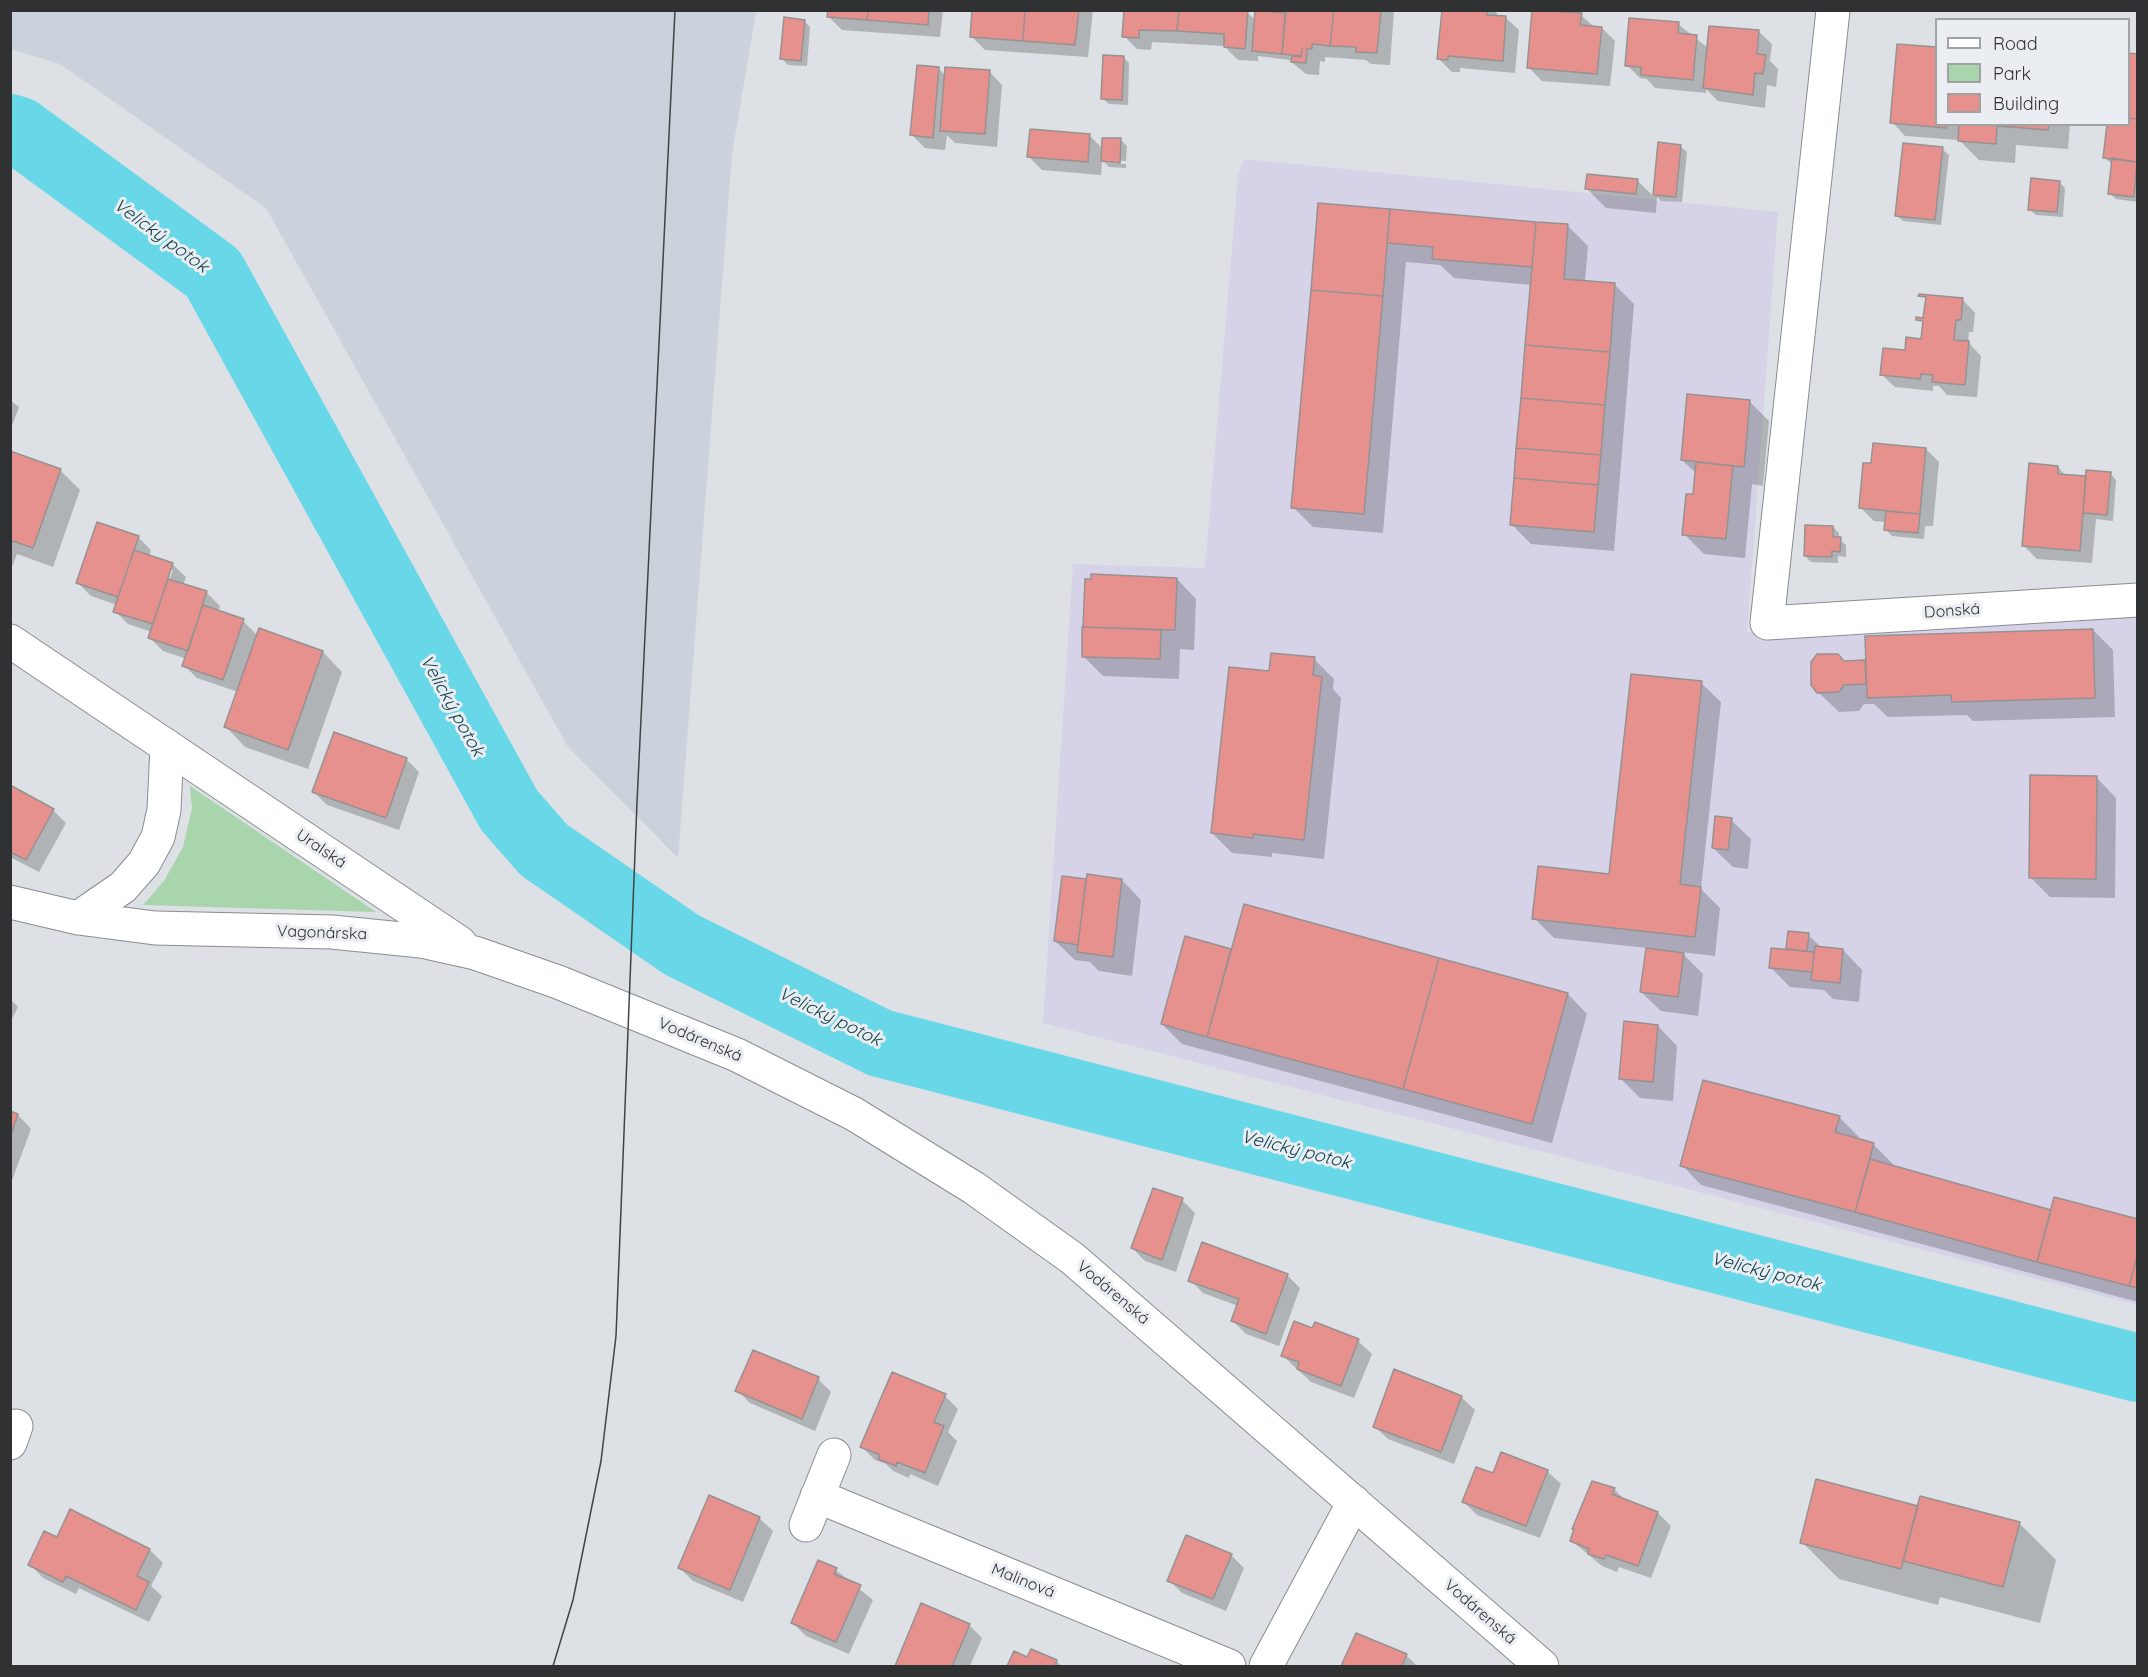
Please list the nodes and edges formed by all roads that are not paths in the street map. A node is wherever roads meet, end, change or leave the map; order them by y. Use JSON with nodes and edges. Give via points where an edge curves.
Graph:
{"nodes":[{"id":1,"x":1833,"y":10,"type":"edge"},
{"id":2,"x":2138,"y":600,"type":"edge"},
{"id":3,"x":10,"y":641,"type":"edge"},
{"id":4,"x":167,"y":746,"type":"junction"},
{"id":5,"x":10,"y":902,"type":"edge"},
{"id":6,"x":78,"y":918,"type":"junction"},
{"id":7,"x":475,"y":952,"type":"junction"},
{"id":8,"x":624,"y":1009,"type":"joint"},
{"id":9,"x":834,"y":1455,"type":"dead end"},
{"id":10,"x":1354,"y":1502,"type":"junction"},
{"id":11,"x":1228,"y":1666,"type":"edge"},
{"id":12,"x":1266,"y":1666,"type":"edge"},
{"id":13,"x":1542,"y":1666,"type":"edge"}],
"edges":[{"from":1,"to":2,"type":"street","name":"Donská","via":[[1767,623]]},
{"from":3,"to":4,"type":"street","name":"Uralská"},
{"from":4,"to":6,"type":"street","via":[[164,810],[149,855],[123,887]]},
{"from":4,"to":7,"type":"street","name":"Uralská"},
{"from":5,"to":6,"type":"street","name":"Vagonárska"},
{"from":6,"to":7,"type":"street","name":"Vagonárska","via":[[155,928],[377,934]]},
{"from":7,"to":8,"type":"street","name":"Vagonárska"},
{"from":8,"to":10,"type":"street","name":"Vodárenská","via":[[737,1055],[854,1114],[974,1188],[1081,1266]]},
{"from":9,"to":11,"type":"street","name":"Malinová","via":[[812,1511]]},
{"from":10,"to":12,"type":"street"},
{"from":10,"to":13,"type":"street","name":"Vodárenská"}]}
